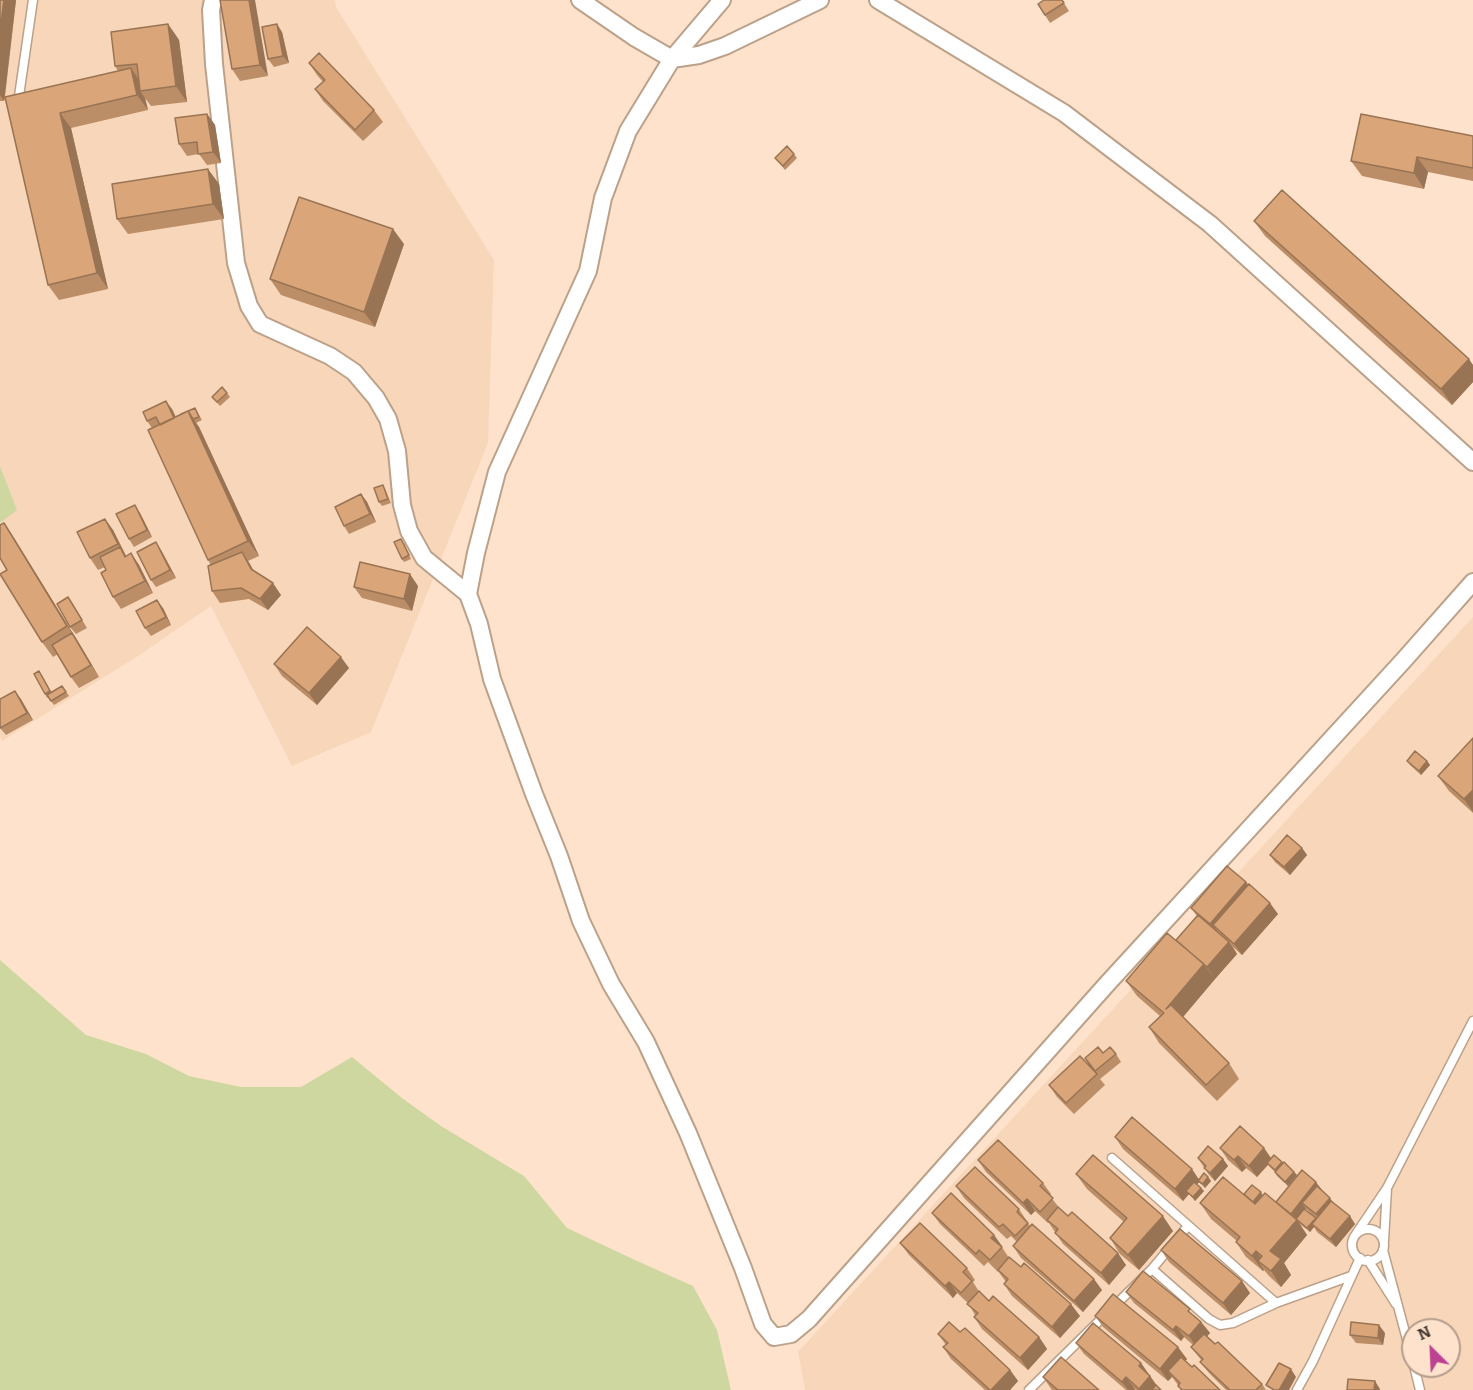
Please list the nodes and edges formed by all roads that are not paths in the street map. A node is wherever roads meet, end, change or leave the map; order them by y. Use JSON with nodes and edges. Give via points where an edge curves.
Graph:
{"nodes":[{"id":1,"x":33,"y":0,"type":"edge"},
{"id":2,"x":213,"y":0,"type":"edge"},
{"id":3,"x":580,"y":0,"type":"edge"},
{"id":4,"x":722,"y":0,"type":"edge"},
{"id":5,"x":820,"y":0,"type":"edge"},
{"id":6,"x":878,"y":0,"type":"edge"},
{"id":7,"x":672,"y":59,"type":"junction"},
{"id":8,"x":20,"y":96,"type":"edge"},
{"id":9,"x":1473,"y":462,"type":"edge"},
{"id":10,"x":1473,"y":582,"type":"edge"},
{"id":11,"x":468,"y":594,"type":"junction"},
{"id":12,"x":1473,"y":1021,"type":"edge"},
{"id":13,"x":1112,"y":1158,"type":"dead end"},
{"id":14,"x":1387,"y":1188,"type":"junction"},
{"id":15,"x":1188,"y":1226,"type":"junction"},
{"id":16,"x":1356,"y":1234,"type":"junction"},
{"id":17,"x":1383,"y":1248,"type":"junction"},
{"id":18,"x":1364,"y":1259,"type":"junction"},
{"id":19,"x":1152,"y":1269,"type":"junction"},
{"id":20,"x":1351,"y":1276,"type":"junction"},
{"id":21,"x":1276,"y":1304,"type":"junction"},
{"id":22,"x":1401,"y":1312,"type":"junction"},
{"id":23,"x":1402,"y":1318,"type":"edge"},
{"id":24,"x":1029,"y":1390,"type":"edge"},
{"id":25,"x":1297,"y":1390,"type":"edge"}],
"edges":[{"from":1,"to":8,"type":"lane"},
{"from":2,"to":11,"type":"street","via":[[214,64],[236,263],[249,306],[260,324],[330,356],[354,372],[376,398],[388,419],[397,451],[402,505],[409,531],[424,558]]},
{"from":3,"to":7,"type":"street"},
{"from":4,"to":7,"type":"street"},
{"from":5,"to":7,"type":"street","via":[[725,46]]},
{"from":6,"to":9,"type":"street","via":[[1064,113],[1210,225]]},
{"from":7,"to":11,"type":"street","via":[[628,131],[603,198],[588,271],[497,472]]},
{"from":10,"to":11,"type":"street","via":[[809,1319],[791,1334],[774,1337],[763,1324],[679,1112],[581,921],[492,679]]},
{"from":12,"to":14,"type":"lane"},
{"from":13,"to":15,"type":"lane"},
{"from":14,"to":16,"type":"lane"},
{"from":14,"to":17,"type":"lane"},
{"from":15,"to":19,"type":"lane"},
{"from":15,"to":21,"type":"lane"},
{"from":16,"to":17,"type":"lane","via":[[1374,1230],[1382,1237]]},
{"from":16,"to":18,"type":"lane","via":[[1352,1247]]},
{"from":17,"to":18,"type":"lane","via":[[1377,1257]]},
{"from":17,"to":22,"type":"lane"},
{"from":18,"to":20,"type":"lane"},
{"from":18,"to":22,"type":"lane"},
{"from":19,"to":21,"type":"lane","via":[[1220,1325]]},
{"from":19,"to":24,"type":"lane"},
{"from":20,"to":21,"type":"lane"},
{"from":20,"to":25,"type":"lane"},
{"from":22,"to":23,"type":"lane"}]}
